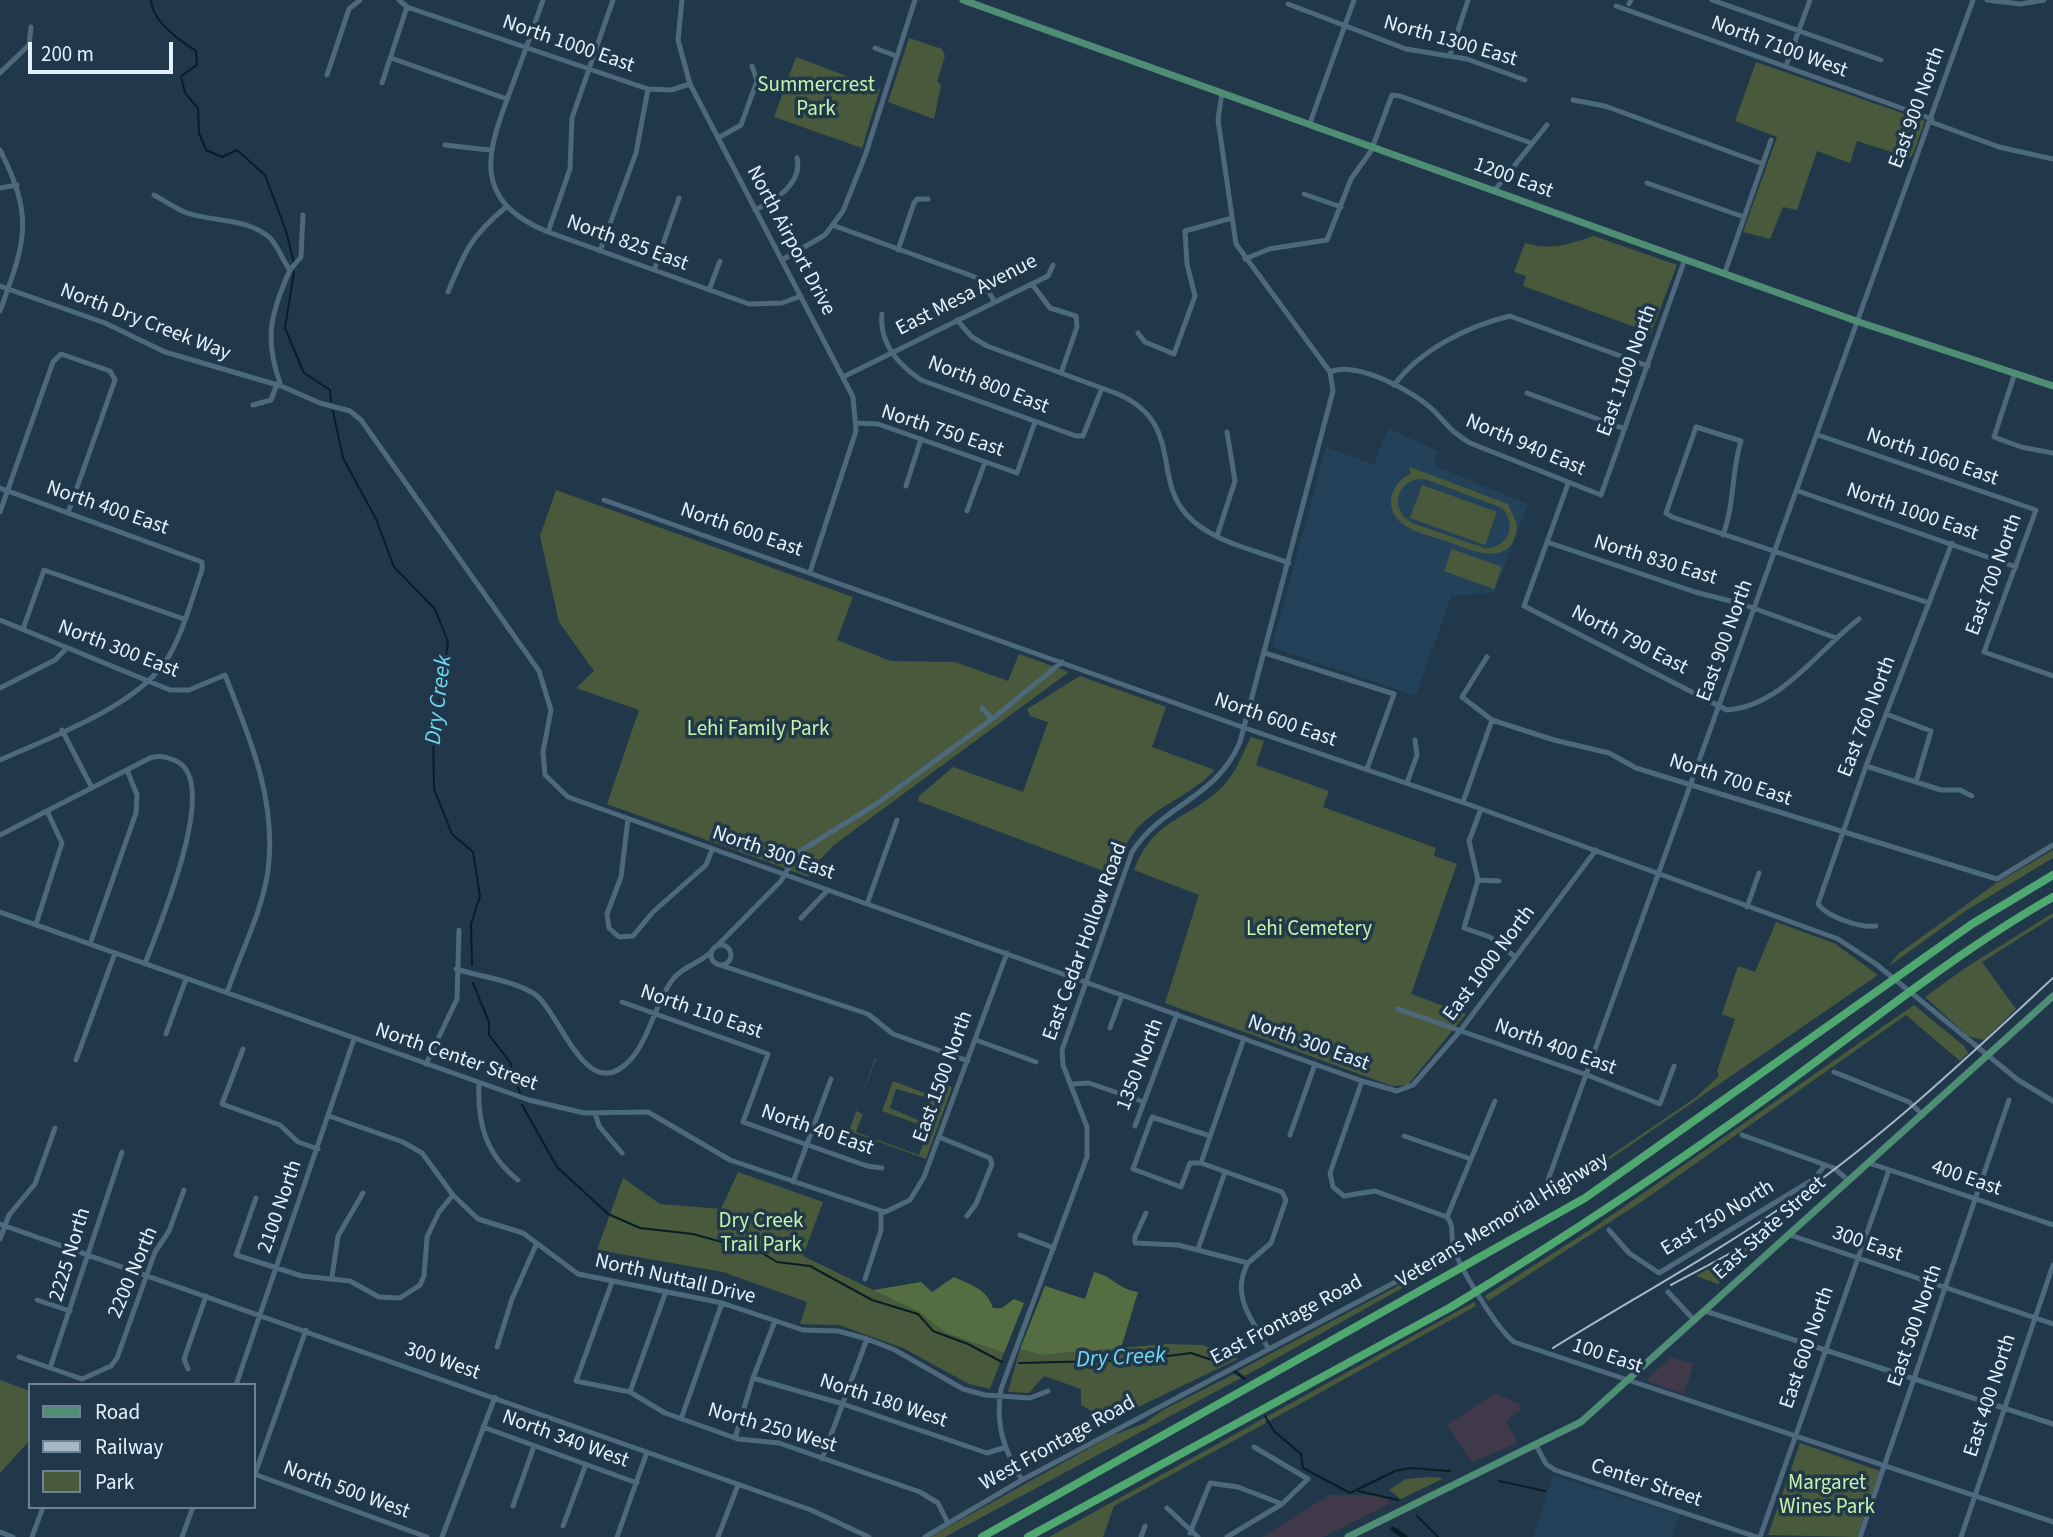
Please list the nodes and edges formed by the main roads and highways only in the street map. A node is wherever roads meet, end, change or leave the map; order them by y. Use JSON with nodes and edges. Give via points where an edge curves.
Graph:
{"nodes":[{"id":1,"x":962,"y":0,"type":"edge"},
{"id":2,"x":2053,"y":386,"type":"edge"},
{"id":3,"x":2053,"y":875,"type":"edge"},
{"id":4,"x":2053,"y":897,"type":"edge"},
{"id":5,"x":2053,"y":996,"type":"edge"},
{"id":6,"x":982,"y":1537,"type":"edge"},
{"id":7,"x":1028,"y":1537,"type":"edge"},
{"id":8,"x":1348,"y":1537,"type":"edge"}],
"edges":[{"from":1,"to":2,"type":"main road","name":"1200 East"},
{"from":3,"to":6,"type":"highway","name":"Veterans Memorial Highway","via":[[1972,924],[1585,1198]]},
{"from":4,"to":7,"type":"highway","name":"Veterans Memorial Highway","via":[[1978,944],[1738,1118],[1507,1273]]},
{"from":5,"to":8,"type":"main road","name":"East State Street","via":[[1581,1422]]}]}
